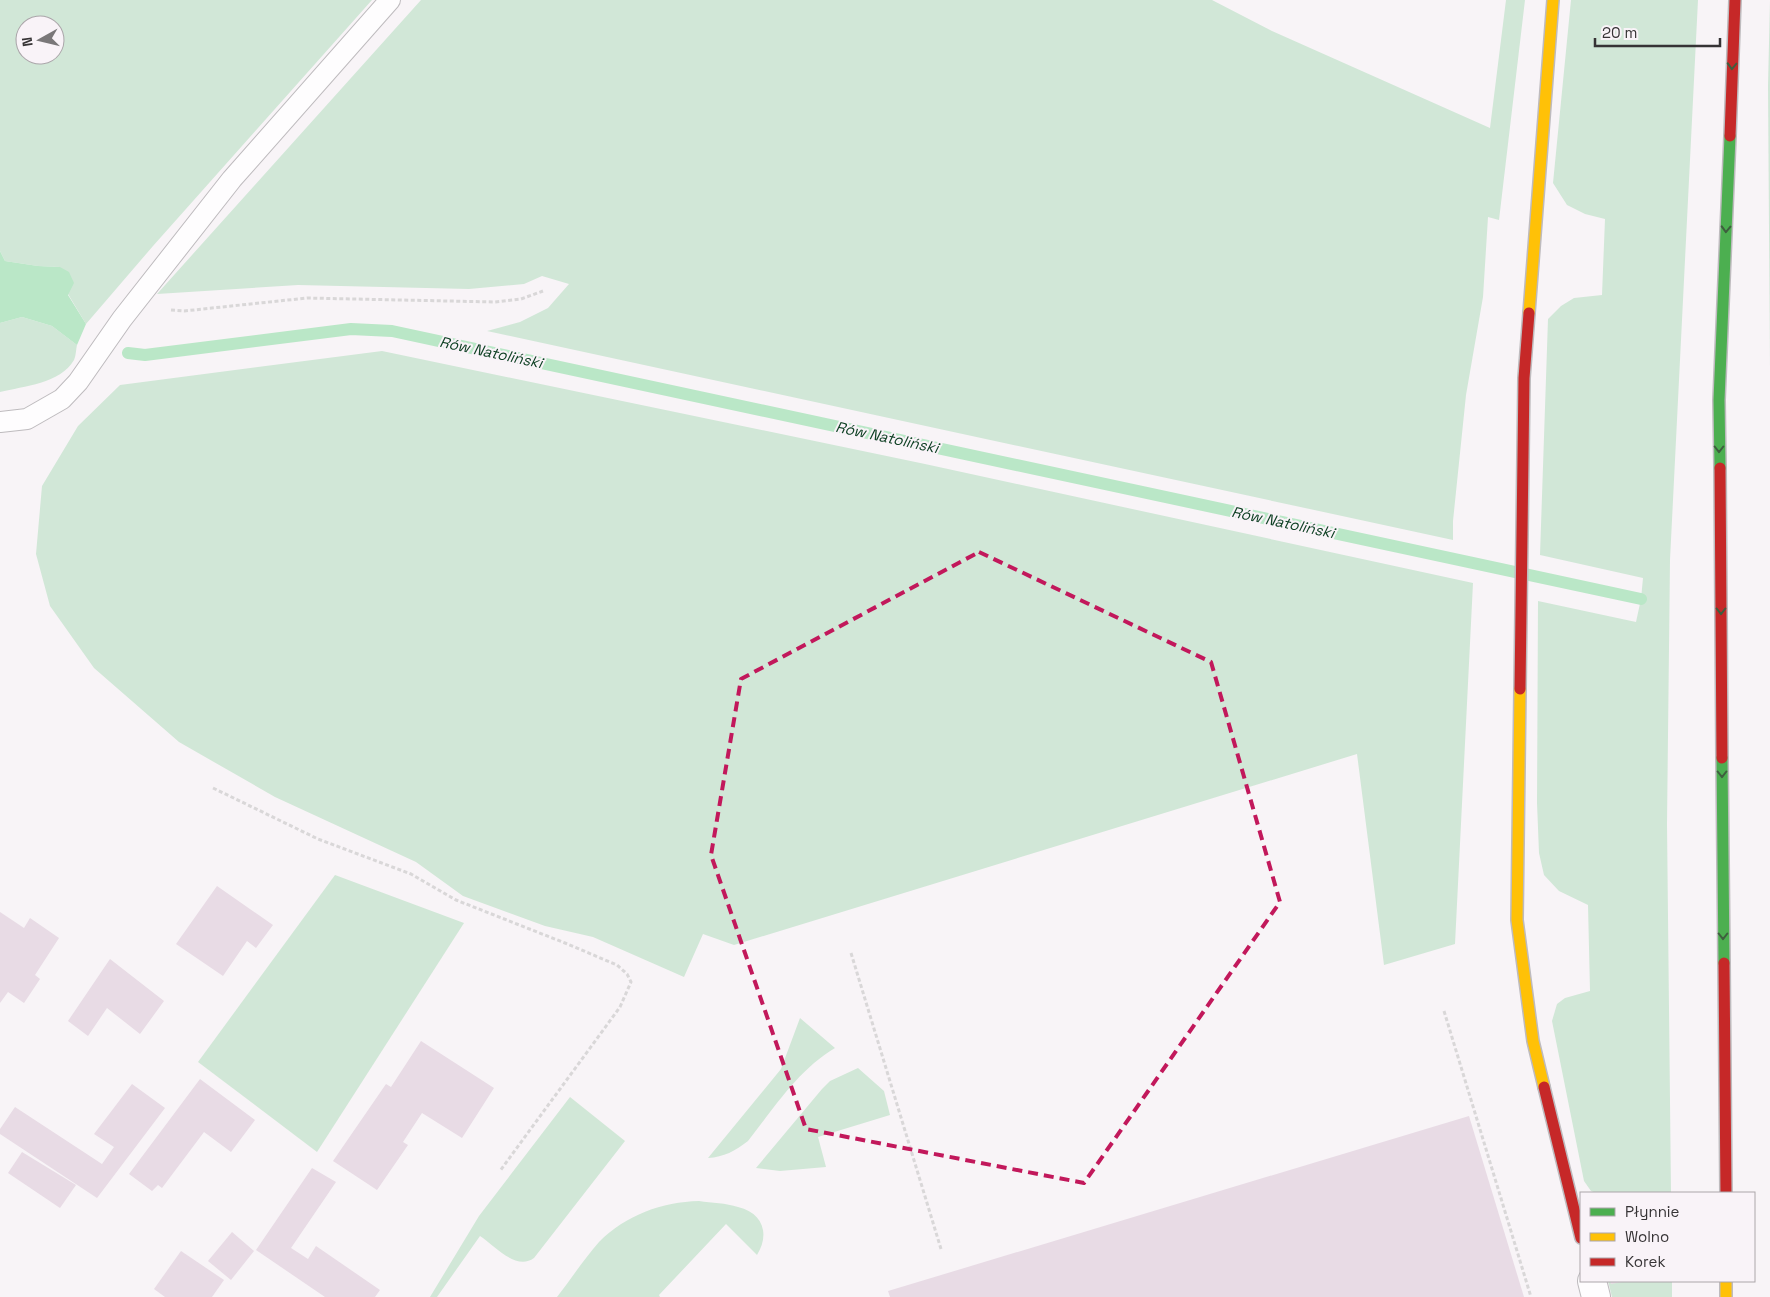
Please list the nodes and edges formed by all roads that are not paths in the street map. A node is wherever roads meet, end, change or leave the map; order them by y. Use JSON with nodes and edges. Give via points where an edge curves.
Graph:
{"nodes":[{"id":1,"x":390,"y":0,"type":"edge"},
{"id":2,"x":1553,"y":0,"type":"edge"},
{"id":3,"x":1735,"y":0,"type":"edge"},
{"id":4,"x":0,"y":422,"type":"edge"},
{"id":5,"x":1726,"y":1192,"type":"edge"},
{"id":6,"x":1580,"y":1234,"type":"edge"},
{"id":7,"x":1592,"y":1282,"type":"edge"},
{"id":8,"x":1726,"y":1282,"type":"edge"},
{"id":9,"x":1596,"y":1297,"type":"edge"},
{"id":10,"x":1726,"y":1297,"type":"edge"}],
"edges":[{"from":1,"to":4,"type":"lane","via":[[232,179],[78,382],[62,399],[27,419]]},
{"from":2,"to":6,"type":"main road","via":[[1524,378],[1517,920],[1533,1041]]},
{"from":3,"to":5,"type":"main road","one_way":true,"via":[[1719,400]]},
{"from":7,"to":9,"type":"street"},
{"from":8,"to":10,"type":"main road"}]}
